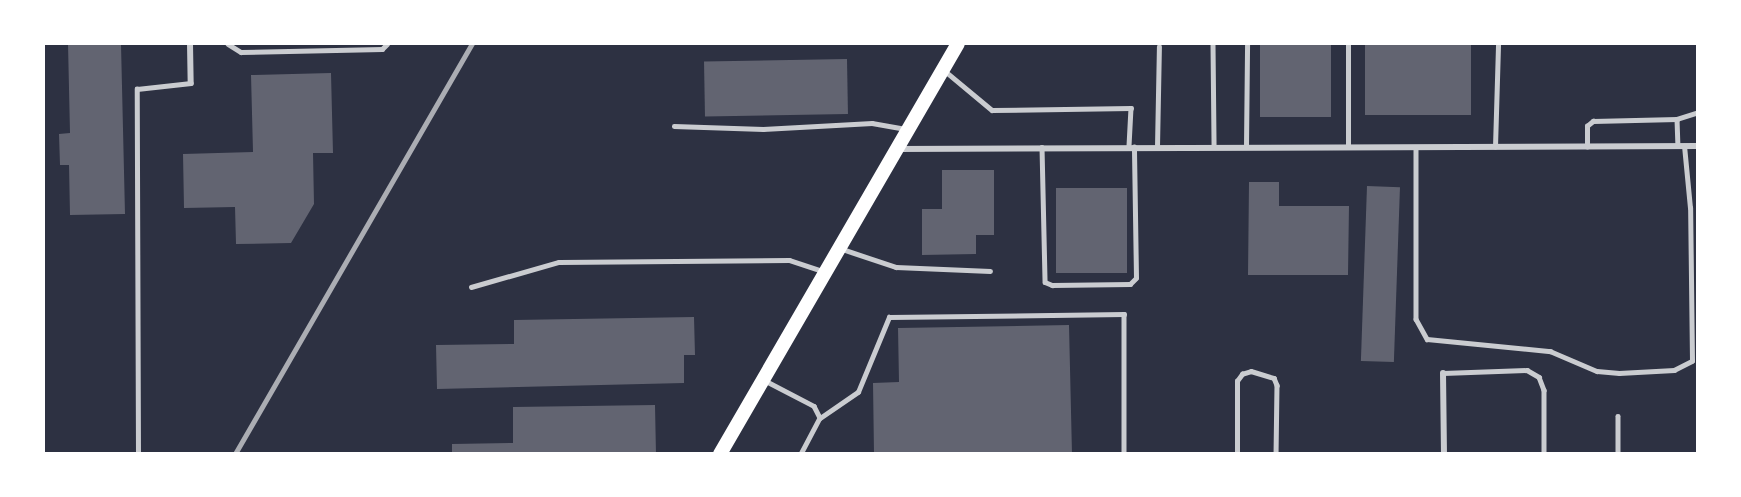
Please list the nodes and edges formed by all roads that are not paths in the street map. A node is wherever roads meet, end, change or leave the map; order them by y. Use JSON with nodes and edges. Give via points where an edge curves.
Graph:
{"nodes":[{"id":1,"x":190,"y":44,"type":"edge"},
{"id":2,"x":228,"y":44,"type":"edge"},
{"id":3,"x":387,"y":44,"type":"edge"},
{"id":4,"x":958,"y":44,"type":"edge"},
{"id":5,"x":1213,"y":44,"type":"edge"},
{"id":6,"x":1247,"y":44,"type":"edge"},
{"id":7,"x":1348,"y":44,"type":"edge"},
{"id":8,"x":1498,"y":44,"type":"edge"},
{"id":9,"x":1159,"y":47,"type":"dead end"},
{"id":10,"x":943,"y":69,"type":"junction"},
{"id":11,"x":191,"y":83,"type":"joint"},
{"id":12,"x":1698,"y":112,"type":"edge"},
{"id":13,"x":1677,"y":119,"type":"junction"},
{"id":14,"x":674,"y":126,"type":"dead end"},
{"id":15,"x":908,"y":129,"type":"junction"},
{"id":16,"x":1681,"y":146,"type":"junction"},
{"id":17,"x":1698,"y":146,"type":"edge"},
{"id":18,"x":1042,"y":147,"type":"junction"},
{"id":19,"x":1132,"y":147,"type":"junction"},
{"id":20,"x":1157,"y":147,"type":"junction"},
{"id":21,"x":1214,"y":147,"type":"junction"},
{"id":22,"x":1246,"y":147,"type":"junction"},
{"id":23,"x":1348,"y":147,"type":"junction"},
{"id":24,"x":1416,"y":147,"type":"junction"},
{"id":25,"x":1495,"y":147,"type":"junction"},
{"id":26,"x":1587,"y":147,"type":"junction"},
{"id":27,"x":897,"y":149,"type":"junction"},
{"id":28,"x":840,"y":248,"type":"junction"},
{"id":29,"x":990,"y":271,"type":"dead end"},
{"id":30,"x":826,"y":272,"type":"junction"},
{"id":31,"x":471,"y":287,"type":"dead end"},
{"id":32,"x":1443,"y":373,"type":"joint"},
{"id":33,"x":763,"y":379,"type":"junction"},
{"id":34,"x":1618,"y":416,"type":"dead end"},
{"id":35,"x":820,"y":418,"type":"junction"},
{"id":36,"x":138,"y":453,"type":"edge"},
{"id":37,"x":720,"y":453,"type":"edge"},
{"id":38,"x":801,"y":453,"type":"edge"},
{"id":39,"x":1124,"y":453,"type":"edge"},
{"id":40,"x":1237,"y":453,"type":"edge"},
{"id":41,"x":1276,"y":453,"type":"edge"},
{"id":42,"x":1444,"y":453,"type":"edge"},
{"id":43,"x":1544,"y":453,"type":"edge"},
{"id":44,"x":1618,"y":453,"type":"edge"}],
"edges":[{"from":1,"to":11,"type":"street"},
{"from":2,"to":3,"type":"lane","via":[[241,52],[382,49]]},
{"from":4,"to":10,"type":"main road"},
{"from":5,"to":21,"type":"lane"},
{"from":6,"to":22,"type":"lane"},
{"from":7,"to":23,"type":"lane"},
{"from":8,"to":25,"type":"lane"},
{"from":9,"to":20,"type":"lane"},
{"from":10,"to":15,"type":"main road"},
{"from":10,"to":19,"type":"lane","via":[[992,111],[1131,108]]},
{"from":11,"to":36,"type":"lane","via":[[137,89]]},
{"from":12,"to":13,"type":"lane"},
{"from":13,"to":16,"type":"lane"},
{"from":13,"to":26,"type":"lane","via":[[1593,120],[1587,126]]},
{"from":14,"to":15,"type":"lane","via":[[763,129],[872,123]]},
{"from":15,"to":27,"type":"main road"},
{"from":16,"to":17,"type":"street"},
{"from":16,"to":24,"type":"lane","via":[[1691,219],[1692,361],[1674,370],[1618,373],[1597,370],[1550,351],[1426,339],[1416,320]]},
{"from":16,"to":26,"type":"street"},
{"from":18,"to":19,"type":"street"},
{"from":18,"to":19,"type":"lane","via":[[1045,282],[1052,285],[1130,284],[1136,278]]},
{"from":18,"to":27,"type":"street"},
{"from":19,"to":20,"type":"street"},
{"from":20,"to":21,"type":"street"},
{"from":21,"to":22,"type":"street"},
{"from":22,"to":23,"type":"street"},
{"from":23,"to":24,"type":"street"},
{"from":24,"to":25,"type":"street"},
{"from":25,"to":26,"type":"street"},
{"from":27,"to":28,"type":"main road"},
{"from":28,"to":29,"type":"lane","via":[[896,267]]},
{"from":28,"to":30,"type":"main road"},
{"from":30,"to":31,"type":"lane","via":[[789,260],[559,262]]},
{"from":30,"to":33,"type":"main road"},
{"from":32,"to":42,"type":"street"},
{"from":32,"to":43,"type":"lane","via":[[1527,370],[1539,377],[1544,390]]},
{"from":33,"to":35,"type":"lane","via":[[814,406]]},
{"from":33,"to":37,"type":"main road"},
{"from":34,"to":44,"type":"lane"},
{"from":35,"to":38,"type":"lane"},
{"from":35,"to":39,"type":"lane","via":[[858,392],[889,317],[1124,314]]},
{"from":40,"to":41,"type":"lane","via":[[1237,381],[1251,371],[1274,378],[1277,386]]}]}
